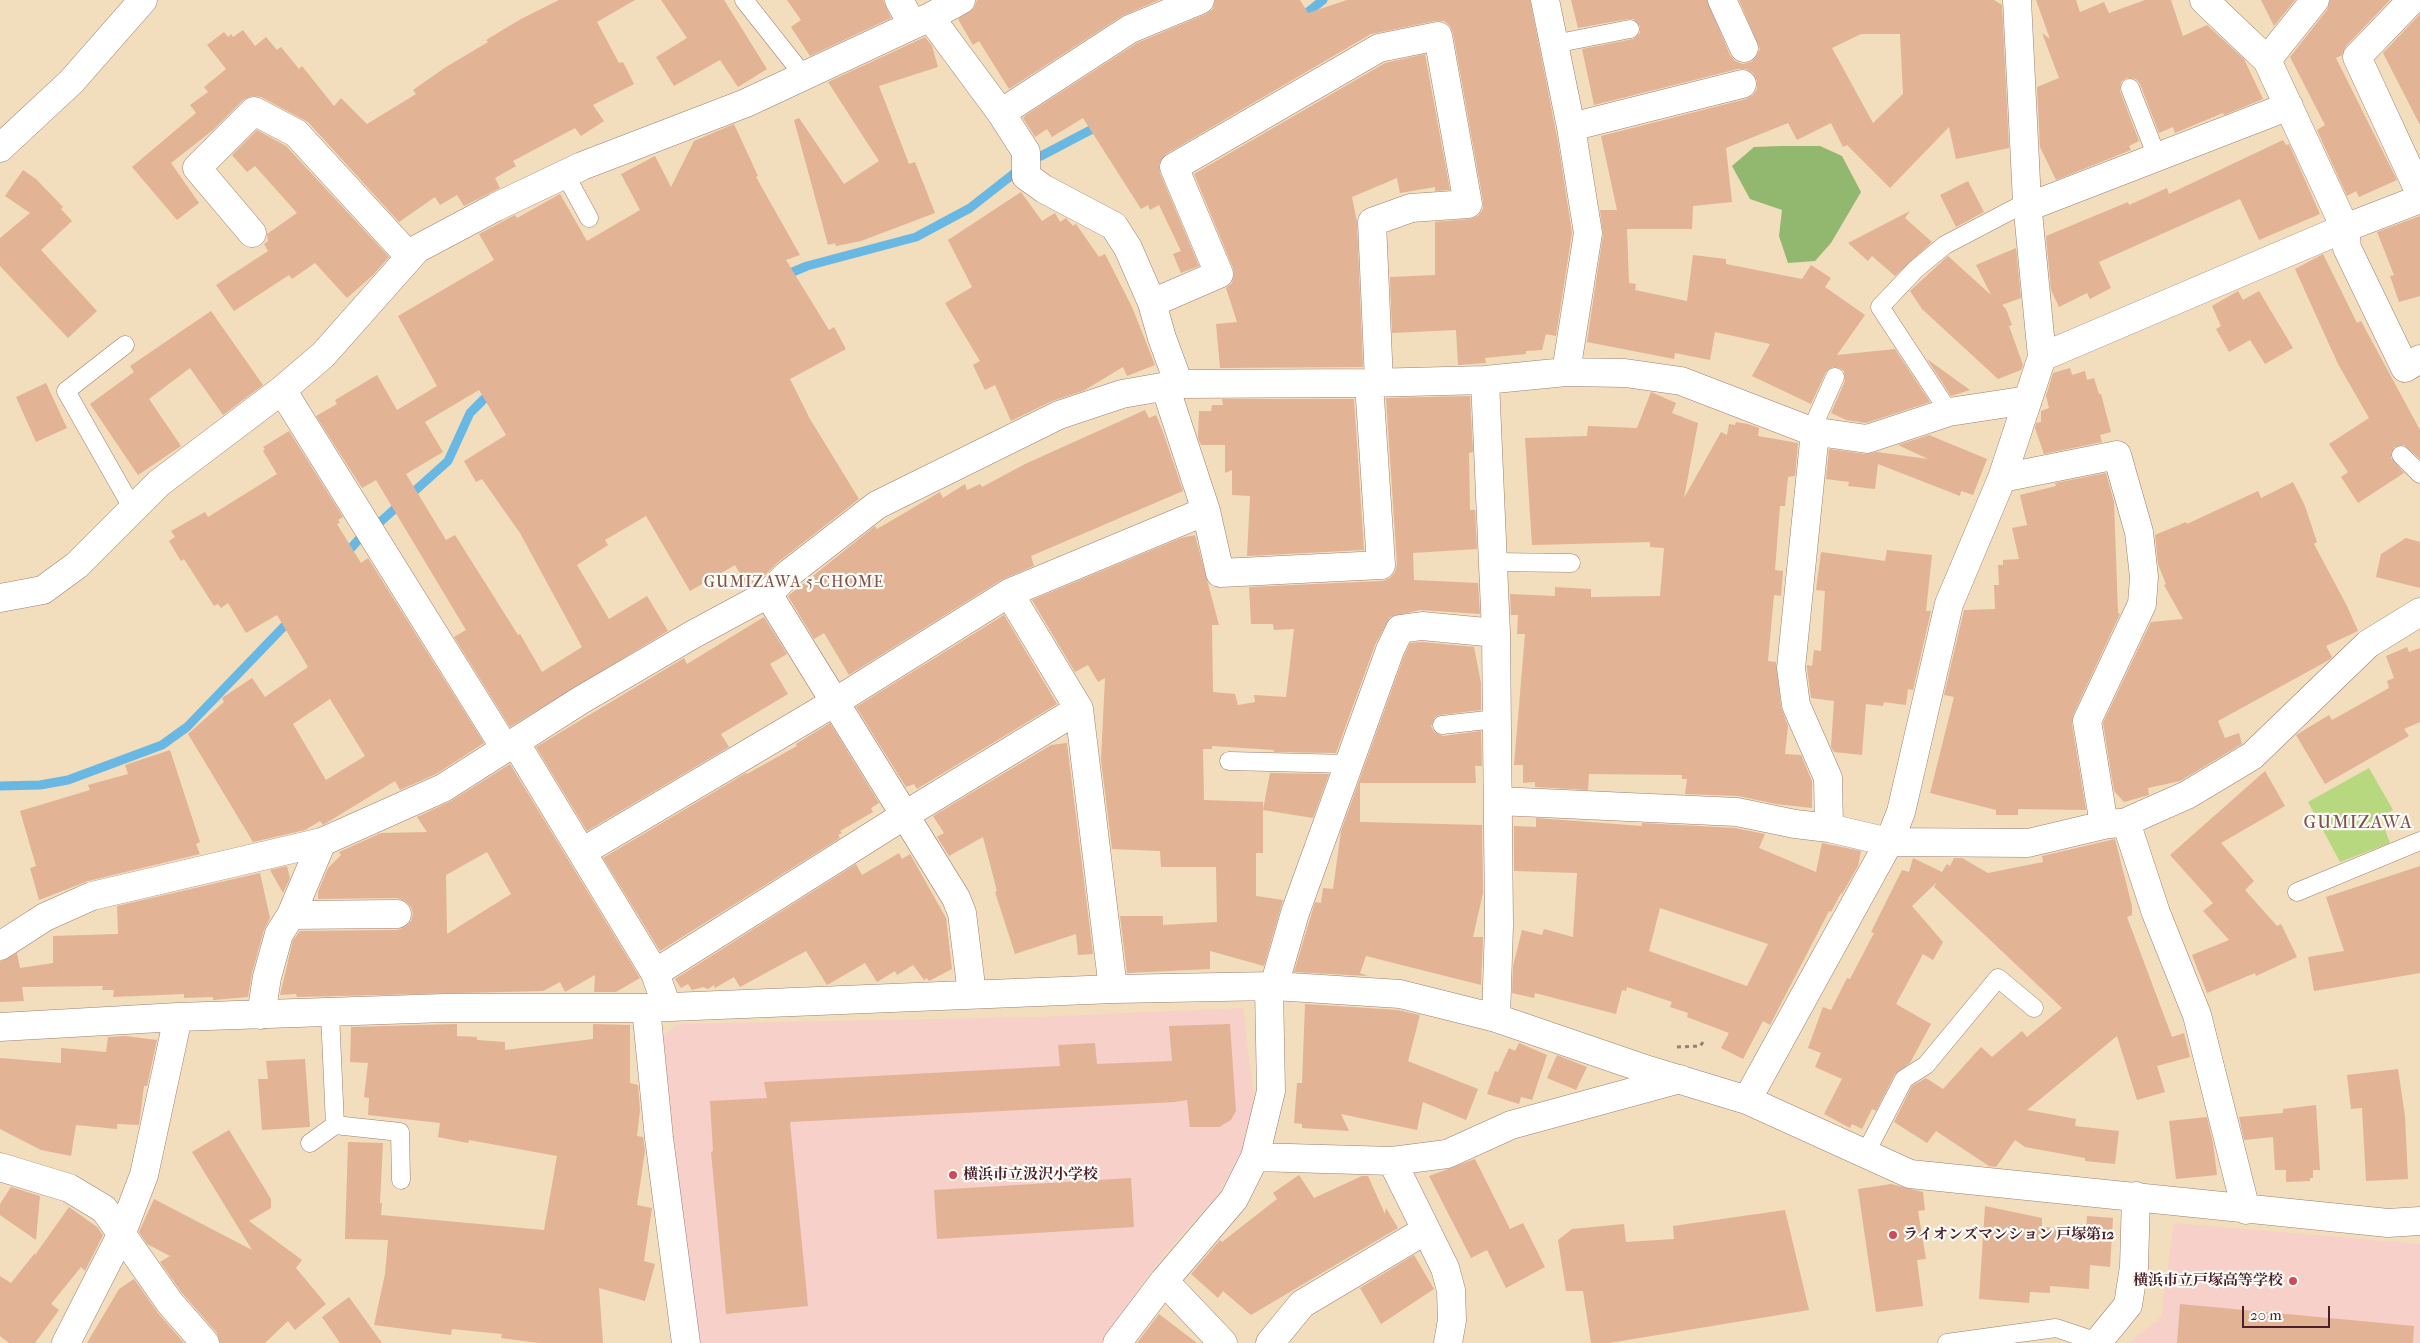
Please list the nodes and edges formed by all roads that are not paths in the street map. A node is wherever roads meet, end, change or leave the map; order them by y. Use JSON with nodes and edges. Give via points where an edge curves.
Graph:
{"nodes":[{"id":1,"x":143,"y":0,"type":"edge"},
{"id":2,"x":744,"y":0,"type":"edge"},
{"id":3,"x":899,"y":0,"type":"edge"},
{"id":4,"x":961,"y":0,"type":"edge"},
{"id":5,"x":1200,"y":0,"type":"edge"},
{"id":6,"x":1545,"y":0,"type":"edge"},
{"id":7,"x":1722,"y":0,"type":"edge"},
{"id":8,"x":2017,"y":0,"type":"edge"},
{"id":9,"x":2204,"y":0,"type":"edge"},
{"id":10,"x":2315,"y":0,"type":"edge"},
{"id":11,"x":2412,"y":0,"type":"edge"},
{"id":12,"x":921,"y":21,"type":"junction"},
{"id":13,"x":1630,"y":29,"type":"dead end"},
{"id":14,"x":1554,"y":44,"type":"junction"},
{"id":15,"x":1744,"y":48,"type":"dead end"},
{"id":16,"x":2267,"y":60,"type":"junction"},
{"id":17,"x":804,"y":76,"type":"junction"},
{"id":18,"x":1742,"y":84,"type":"dead end"},
{"id":19,"x":2130,"y":88,"type":"dead end"},
{"id":20,"x":2289,"y":106,"type":"junction"},
{"id":21,"x":1002,"y":113,"type":"junction"},
{"id":22,"x":1571,"y":128,"type":"junction"},
{"id":23,"x":0,"y":148,"type":"edge"},
{"id":24,"x":2157,"y":157,"type":"junction"},
{"id":25,"x":565,"y":174,"type":"junction"},
{"id":26,"x":2420,"y":193,"type":"edge"},
{"id":27,"x":2420,"y":199,"type":"edge"},
{"id":28,"x":2028,"y":204,"type":"junction"},
{"id":29,"x":589,"y":218,"type":"dead end"},
{"id":30,"x":2345,"y":228,"type":"junction"},
{"id":31,"x":252,"y":233,"type":"dead end"},
{"id":32,"x":409,"y":256,"type":"junction"},
{"id":33,"x":1152,"y":303,"type":"junction"},
{"id":34,"x":125,"y":344,"type":"dead end"},
{"id":35,"x":2042,"y":357,"type":"junction"},
{"id":36,"x":2420,"y":360,"type":"edge"},
{"id":37,"x":1566,"y":372,"type":"junction"},
{"id":38,"x":1835,"y":377,"type":"dead end"},
{"id":39,"x":1485,"y":380,"type":"junction"},
{"id":40,"x":1374,"y":382,"type":"junction"},
{"id":41,"x":1172,"y":385,"type":"junction"},
{"id":42,"x":282,"y":390,"type":"junction"},
{"id":43,"x":2028,"y":400,"type":"junction"},
{"id":44,"x":1949,"y":412,"type":"junction"},
{"id":45,"x":1813,"y":431,"type":"junction"},
{"id":46,"x":2401,"y":455,"type":"dead end"},
{"id":47,"x":2420,"y":474,"type":"edge"},
{"id":48,"x":2002,"y":478,"type":"junction"},
{"id":49,"x":133,"y":509,"type":"junction"},
{"id":50,"x":1206,"y":511,"type":"junction"},
{"id":51,"x":1492,"y":562,"type":"junction"},
{"id":52,"x":1572,"y":563,"type":"dead end"},
{"id":53,"x":1009,"y":593,"type":"junction"},
{"id":54,"x":768,"y":594,"type":"junction"},
{"id":55,"x":0,"y":598,"type":"edge"},
{"id":56,"x":2420,"y":612,"type":"edge"},
{"id":57,"x":1496,"y":633,"type":"junction"},
{"id":58,"x":835,"y":702,"type":"junction"},
{"id":59,"x":1080,"y":709,"type":"junction"},
{"id":60,"x":1496,"y":719,"type":"junction"},
{"id":61,"x":1442,"y":725,"type":"dead end"},
{"id":62,"x":510,"y":745,"type":"junction"},
{"id":63,"x":1229,"y":761,"type":"dead end"},
{"id":64,"x":1349,"y":764,"type":"junction"},
{"id":65,"x":1498,"y":801,"type":"junction"},
{"id":66,"x":904,"y":815,"type":"junction"},
{"id":67,"x":2115,"y":824,"type":"junction"},
{"id":68,"x":1829,"y":828,"type":"junction"},
{"id":69,"x":2420,"y":841,"type":"edge"},
{"id":70,"x":322,"y":842,"type":"junction"},
{"id":71,"x":1889,"y":842,"type":"junction"},
{"id":72,"x":582,"y":852,"type":"junction"},
{"id":73,"x":2297,"y":892,"type":"dead end"},
{"id":74,"x":397,"y":914,"type":"dead end"},
{"id":75,"x":291,"y":915,"type":"junction"},
{"id":76,"x":0,"y":946,"type":"edge"},
{"id":77,"x":655,"y":973,"type":"junction"},
{"id":78,"x":1272,"y":987,"type":"junction"},
{"id":79,"x":1113,"y":989,"type":"junction"},
{"id":80,"x":972,"y":994,"type":"junction"},
{"id":81,"x":656,"y":1007,"type":"junction"},
{"id":82,"x":2034,"y":1008,"type":"dead end"},
{"id":83,"x":330,"y":1013,"type":"junction"},
{"id":84,"x":261,"y":1015,"type":"junction"},
{"id":85,"x":178,"y":1017,"type":"junction"},
{"id":86,"x":1496,"y":1018,"type":"junction"},
{"id":87,"x":0,"y":1027,"type":"edge"},
{"id":88,"x":1681,"y":1079,"type":"junction"},
{"id":89,"x":1747,"y":1100,"type":"junction"},
{"id":90,"x":335,"y":1124,"type":"junction"},
{"id":91,"x":310,"y":1143,"type":"dead end"},
{"id":92,"x":1865,"y":1154,"type":"junction"},
{"id":93,"x":1255,"y":1157,"type":"junction"},
{"id":94,"x":1392,"y":1161,"type":"junction"},
{"id":95,"x":0,"y":1167,"type":"edge"},
{"id":96,"x":401,"y":1180,"type":"dead end"},
{"id":97,"x":2136,"y":1196,"type":"junction"},
{"id":98,"x":2246,"y":1210,"type":"junction"},
{"id":99,"x":2420,"y":1221,"type":"edge"},
{"id":100,"x":1426,"y":1230,"type":"junction"},
{"id":101,"x":121,"y":1235,"type":"junction"},
{"id":102,"x":1164,"y":1281,"type":"junction"},
{"id":103,"x":66,"y":1343,"type":"edge"},
{"id":104,"x":205,"y":1343,"type":"edge"},
{"id":105,"x":686,"y":1343,"type":"edge"},
{"id":106,"x":1117,"y":1343,"type":"edge"},
{"id":107,"x":1224,"y":1343,"type":"edge"},
{"id":108,"x":1270,"y":1343,"type":"edge"},
{"id":109,"x":1448,"y":1343,"type":"edge"},
{"id":110,"x":1947,"y":1343,"type":"edge"},
{"id":111,"x":2098,"y":1343,"type":"edge"}],
"edges":[{"from":1,"to":23,"type":"street","via":[[71,82]]},
{"from":2,"to":17,"type":"lane"},
{"from":3,"to":12,"type":"street"},
{"from":4,"to":12,"type":"street"},
{"from":5,"to":21,"type":"street","via":[[1130,29]]},
{"from":6,"to":14,"type":"street"},
{"from":7,"to":15,"type":"street"},
{"from":8,"to":28,"type":"street"},
{"from":9,"to":16,"type":"street"},
{"from":10,"to":16,"type":"street"},
{"from":11,"to":26,"type":"street","via":[[2357,57]]},
{"from":12,"to":17,"type":"street"},
{"from":12,"to":21,"type":"street"},
{"from":13,"to":14,"type":"lane"},
{"from":14,"to":22,"type":"street"},
{"from":16,"to":20,"type":"street"},
{"from":17,"to":25,"type":"street","via":[[746,104]]},
{"from":18,"to":22,"type":"street"},
{"from":19,"to":24,"type":"lane"},
{"from":20,"to":24,"type":"street"},
{"from":20,"to":30,"type":"street"},
{"from":21,"to":33,"type":"street","via":[[1026,152],[1026,176],[1114,226],[1128,248]]},
{"from":22,"to":37,"type":"street","via":[[1588,233]]},
{"from":24,"to":28,"type":"street"},
{"from":25,"to":29,"type":"lane"},
{"from":25,"to":32,"type":"street","via":[[496,207]]},
{"from":27,"to":30,"type":"street"},
{"from":28,"to":35,"type":"street"},
{"from":28,"to":44,"type":"lane","via":[[1945,245],[1916,269],[1880,307]]},
{"from":30,"to":35,"type":"street"},
{"from":30,"to":36,"type":"street","via":[[2346,248],[2405,368]]},
{"from":31,"to":32,"type":"street","via":[[197,168],[254,111],[296,133]]},
{"from":32,"to":42,"type":"street","via":[[323,355]]},
{"from":33,"to":40,"type":"street","via":[[1219,274],[1174,167],[1379,48],[1438,36],[1468,204],[1411,208],[1372,222]]},
{"from":33,"to":41,"type":"street"},
{"from":34,"to":49,"type":"lane","via":[[66,391]]},
{"from":35,"to":43,"type":"street"},
{"from":37,"to":39,"type":"street"},
{"from":37,"to":45,"type":"street","via":[[1625,373],[1681,381]]},
{"from":38,"to":45,"type":"lane"},
{"from":39,"to":40,"type":"street"},
{"from":39,"to":51,"type":"street"},
{"from":40,"to":41,"type":"street"},
{"from":40,"to":50,"type":"street","via":[[1381,566],[1220,573]]},
{"from":41,"to":50,"type":"street"},
{"from":41,"to":54,"type":"street","via":[[1122,394],[1059,415],[877,505]]},
{"from":42,"to":49,"type":"street","via":[[159,483]]},
{"from":42,"to":62,"type":"street"},
{"from":43,"to":44,"type":"street"},
{"from":43,"to":48,"type":"street"},
{"from":44,"to":45,"type":"street","via":[[1867,439]]},
{"from":45,"to":68,"type":"street","via":[[1791,668],[1796,705],[1828,778]]},
{"from":46,"to":47,"type":"lane"},
{"from":48,"to":67,"type":"street","via":[[2117,455],[2139,532],[2144,577],[2142,604],[2087,721]]},
{"from":48,"to":71,"type":"street","via":[[1949,604],[1901,812]]},
{"from":49,"to":55,"type":"street","via":[[77,565],[43,590]]},
{"from":50,"to":53,"type":"street"},
{"from":51,"to":52,"type":"lane"},
{"from":51,"to":57,"type":"street"},
{"from":53,"to":58,"type":"street"},
{"from":53,"to":59,"type":"street"},
{"from":54,"to":58,"type":"street"},
{"from":54,"to":62,"type":"street","via":[[692,635]]},
{"from":56,"to":67,"type":"street","via":[[2368,644],[2252,756],[2186,795]]},
{"from":57,"to":60,"type":"street"},
{"from":57,"to":64,"type":"street","via":[[1422,626],[1400,629]]},
{"from":58,"to":66,"type":"street"},
{"from":58,"to":72,"type":"street"},
{"from":59,"to":66,"type":"street"},
{"from":59,"to":79,"type":"street"},
{"from":60,"to":61,"type":"lane"},
{"from":60,"to":65,"type":"street"},
{"from":62,"to":70,"type":"street","via":[[443,788]]},
{"from":62,"to":72,"type":"street"},
{"from":63,"to":64,"type":"lane"},
{"from":64,"to":78,"type":"street"},
{"from":65,"to":68,"type":"street","via":[[1737,812]]},
{"from":65,"to":86,"type":"street"},
{"from":66,"to":77,"type":"street"},
{"from":66,"to":80,"type":"street","via":[[962,913]]},
{"from":67,"to":71,"type":"street","via":[[2028,843]]},
{"from":67,"to":98,"type":"street","via":[[2156,913],[2197,1015]]},
{"from":68,"to":71,"type":"street"},
{"from":69,"to":73,"type":"lane"},
{"from":70,"to":75,"type":"street"},
{"from":70,"to":76,"type":"street","via":[[92,896],[46,917]]},
{"from":71,"to":89,"type":"street"},
{"from":72,"to":77,"type":"street"},
{"from":74,"to":75,"type":"street"},
{"from":75,"to":84,"type":"street","via":[[279,934]]},
{"from":77,"to":81,"type":"street"},
{"from":78,"to":79,"type":"street"},
{"from":78,"to":86,"type":"street","via":[[1400,994]]},
{"from":78,"to":93,"type":"street","via":[[1271,1091]]},
{"from":79,"to":80,"type":"street"},
{"from":80,"to":81,"type":"street"},
{"from":81,"to":83,"type":"street","via":[[445,1008]]},
{"from":81,"to":105,"type":"street","via":[[659,1138]]},
{"from":82,"to":92,"type":"lane","via":[[1998,978],[1926,1065],[1904,1079]]},
{"from":83,"to":84,"type":"street"},
{"from":83,"to":90,"type":"lane"},
{"from":84,"to":85,"type":"street"},
{"from":85,"to":87,"type":"street"},
{"from":85,"to":101,"type":"street","via":[[144,1175]]},
{"from":86,"to":88,"type":"street"},
{"from":88,"to":89,"type":"street"},
{"from":88,"to":94,"type":"street","via":[[1511,1125],[1447,1154]]},
{"from":89,"to":92,"type":"street"},
{"from":90,"to":91,"type":"lane"},
{"from":90,"to":96,"type":"lane","via":[[400,1132]]},
{"from":92,"to":97,"type":"street","via":[[1910,1174]]},
{"from":93,"to":94,"type":"street"},
{"from":93,"to":102,"type":"street","via":[[1234,1199]]},
{"from":94,"to":100,"type":"street"},
{"from":95,"to":101,"type":"street","via":[[69,1188],[104,1209]]},
{"from":97,"to":98,"type":"street"},
{"from":97,"to":111,"type":"street","via":[[2134,1267],[2128,1305]]},
{"from":98,"to":99,"type":"street","via":[[2388,1223]]},
{"from":100,"to":108,"type":"street","via":[[1302,1304]]},
{"from":100,"to":109,"type":"street","via":[[1452,1290]]},
{"from":101,"to":103,"type":"street"},
{"from":101,"to":104,"type":"street","via":[[170,1303]]},
{"from":102,"to":106,"type":"street"},
{"from":102,"to":107,"type":"street"},
{"from":110,"to":111,"type":"lane","via":[[2056,1328]]}]}
